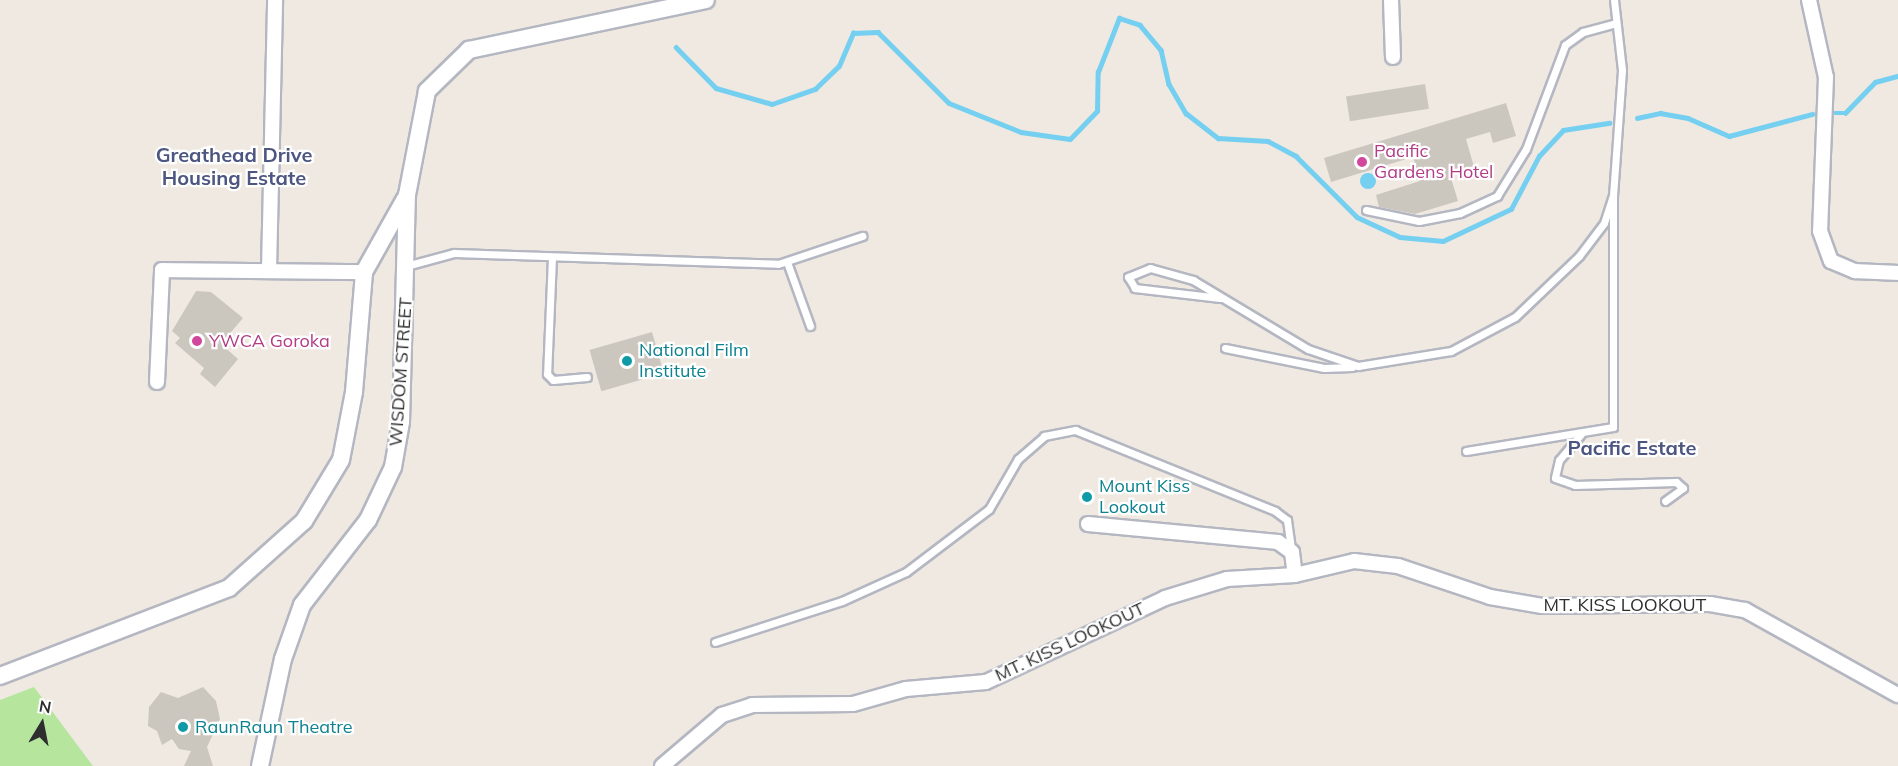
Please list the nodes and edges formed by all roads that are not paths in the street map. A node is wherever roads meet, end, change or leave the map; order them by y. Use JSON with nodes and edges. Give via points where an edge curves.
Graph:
{"nodes":[{"id":1,"x":275,"y":0,"type":"edge"},
{"id":2,"x":706,"y":0,"type":"edge"},
{"id":3,"x":1391,"y":0,"type":"edge"},
{"id":4,"x":1614,"y":0,"type":"edge"},
{"id":5,"x":1809,"y":0,"type":"edge"},
{"id":6,"x":685,"y":2,"type":"edge"},
{"id":7,"x":1616,"y":23,"type":"junction"},
{"id":8,"x":1393,"y":57,"type":"dead end"},
{"id":9,"x":407,"y":195,"type":"junction"},
{"id":10,"x":1613,"y":196,"type":"junction"},
{"id":11,"x":1366,"y":210,"type":"dead end"},
{"id":12,"x":862,"y":236,"type":"dead end"},
{"id":13,"x":552,"y":258,"type":"junction"},
{"id":14,"x":787,"y":262,"type":"junction"},
{"id":15,"x":406,"y":266,"type":"junction"},
{"id":16,"x":269,"y":270,"type":"junction"},
{"id":17,"x":364,"y":272,"type":"junction"},
{"id":18,"x":1898,"y":273,"type":"edge"},
{"id":19,"x":1220,"y":298,"type":"junction"},
{"id":20,"x":810,"y":326,"type":"dead end"},
{"id":21,"x":1225,"y":348,"type":"dead end"},
{"id":22,"x":1358,"y":366,"type":"junction"},
{"id":23,"x":587,"y":377,"type":"dead end"},
{"id":24,"x":158,"y":382,"type":"dead end"},
{"id":25,"x":1581,"y":434,"type":"junction"},
{"id":26,"x":1466,"y":451,"type":"dead end"},
{"id":27,"x":1665,"y":501,"type":"dead end"},
{"id":28,"x":1088,"y":524,"type":"dead end"},
{"id":29,"x":1292,"y":552,"type":"junction"},
{"id":30,"x":1295,"y":575,"type":"junction"},
{"id":31,"x":715,"y":642,"type":"dead end"},
{"id":32,"x":0,"y":676,"type":"edge"},
{"id":33,"x":1898,"y":695,"type":"edge"},
{"id":34,"x":260,"y":766,"type":"edge"},
{"id":35,"x":662,"y":766,"type":"edge"}],
"edges":[{"from":1,"to":16,"type":"street"},
{"from":2,"to":6,"type":"street"},
{"from":3,"to":8,"type":"street"},
{"from":4,"to":7,"type":"lane"},
{"from":5,"to":18,"type":"street","via":[[1826,76],[1820,231],[1832,261],[1855,271]]},
{"from":6,"to":9,"type":"street","via":[[469,50],[427,91]]},
{"from":7,"to":10,"type":"lane","via":[[1622,70]]},
{"from":7,"to":11,"type":"lane","via":[[1583,32],[1565,45],[1526,149],[1497,196],[1460,213],[1419,220]]},
{"from":9,"to":15,"type":"street","name":"WISDOM STREET"},
{"from":9,"to":17,"type":"street"},
{"from":10,"to":22,"type":"lane","via":[[1604,223],[1579,256],[1515,317],[1451,351]]},
{"from":10,"to":25,"type":"lane","via":[[1613,427]]},
{"from":12,"to":14,"type":"lane"},
{"from":13,"to":14,"type":"lane"},
{"from":13,"to":15,"type":"lane","via":[[454,253]]},
{"from":13,"to":23,"type":"lane","via":[[547,374],[553,380]]},
{"from":14,"to":20,"type":"lane"},
{"from":15,"to":34,"type":"street","name":"WISDOM STREET","via":[[401,422],[393,466],[368,520],[302,605],[283,659]]},
{"from":16,"to":17,"type":"street"},
{"from":16,"to":24,"type":"street","via":[[162,270]]},
{"from":17,"to":32,"type":"street","via":[[354,392],[341,460],[304,521],[229,588]]},
{"from":19,"to":19,"type":"lane","via":[[1193,280],[1150,268],[1128,277],[1135,288]]},
{"from":19,"to":22,"type":"lane","via":[[1308,349]]},
{"from":21,"to":22,"type":"lane","via":[[1324,368]]},
{"from":25,"to":26,"type":"lane"},
{"from":25,"to":27,"type":"lane","via":[[1559,460],[1555,478],[1575,485],[1676,482],[1683,488]]},
{"from":28,"to":29,"type":"street","via":[[1278,542]]},
{"from":29,"to":30,"type":"street"},
{"from":29,"to":31,"type":"lane","via":[[1287,520],[1275,510],[1075,430],[1044,436],[1018,459],[989,509],[906,572],[842,601]]},
{"from":30,"to":33,"type":"street","name":"MT. KISS LOOKOUT","via":[[1354,561],[1398,566],[1490,597],[1542,606],[1710,604],[1745,610]]},
{"from":30,"to":35,"type":"street","name":"MT. KISS LOOKOUT","via":[[1227,579],[1166,598],[986,682],[906,689],[853,704],[752,705],[722,715]]}]}
